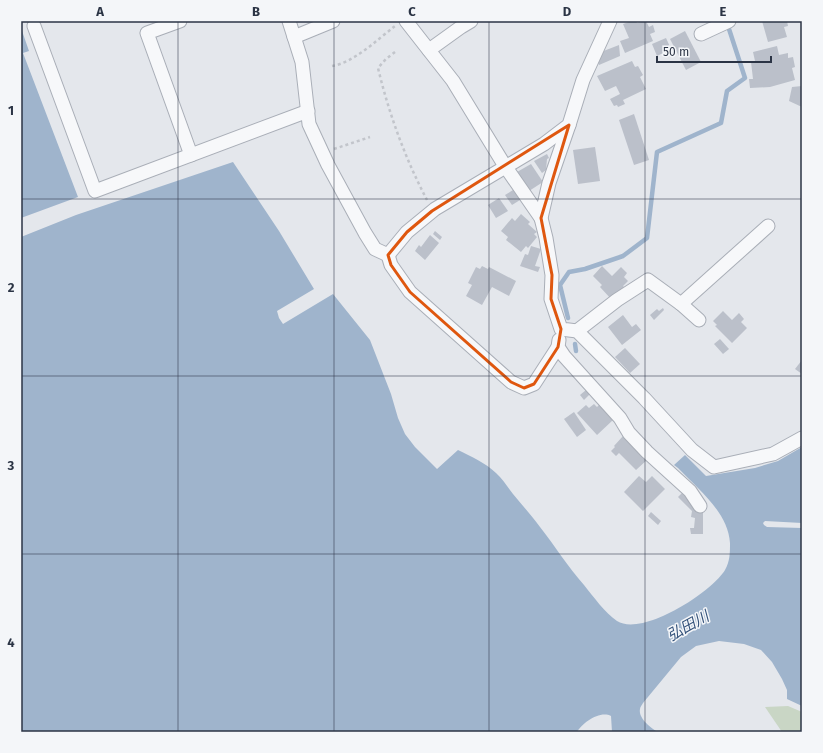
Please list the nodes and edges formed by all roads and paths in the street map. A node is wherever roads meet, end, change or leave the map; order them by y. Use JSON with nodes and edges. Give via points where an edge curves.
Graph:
{"nodes":[{"id":1,"x":180,"y":21,"type":"edge"},
{"id":2,"x":289,"y":21,"type":"edge"},
{"id":3,"x":333,"y":21,"type":"edge"},
{"id":4,"x":471,"y":21,"type":"edge"},
{"id":5,"x":610,"y":21,"type":"edge"},
{"id":6,"x":729,"y":21,"type":"edge"},
{"id":7,"x":401,"y":23,"type":"edge"},
{"id":8,"x":34,"y":26,"type":"dead end"},
{"id":9,"x":701,"y":34,"type":"dead end"},
{"id":10,"x":294,"y":37,"type":"junction"},
{"id":11,"x":429,"y":50,"type":"junction"},
{"id":12,"x":395,"y":52,"type":"dead end"},
{"id":13,"x":332,"y":66,"type":"dead end"},
{"id":14,"x":308,"y":111,"type":"junction"},
{"id":15,"x":569,"y":125,"type":"junction"},
{"id":16,"x":370,"y":137,"type":"dead end"},
{"id":17,"x":322,"y":153,"type":"junction"},
{"id":18,"x":191,"y":155,"type":"junction"},
{"id":19,"x":505,"y":166,"type":"junction"},
{"id":20,"x":432,"y":211,"type":"junction"},
{"id":21,"x":541,"y":218,"type":"junction"},
{"id":22,"x":768,"y":226,"type":"dead end"},
{"id":23,"x":388,"y":255,"type":"junction"},
{"id":24,"x":681,"y":304,"type":"junction"},
{"id":25,"x":699,"y":320,"type":"dead end"},
{"id":26,"x":561,"y":329,"type":"junction"},
{"id":27,"x":576,"y":331,"type":"junction"},
{"id":28,"x":558,"y":347,"type":"junction"},
{"id":29,"x":802,"y":438,"type":"edge"},
{"id":30,"x":700,"y":506,"type":"dead end"}],
"edges":[{"from":1,"to":18,"type":"street","via":[[148,32]]},
{"from":2,"to":10,"type":"street"},
{"from":3,"to":10,"type":"street"},
{"from":4,"to":11,"type":"street"},
{"from":5,"to":15,"type":"street","via":[[583,80]]},
{"from":6,"to":9,"type":"street"},
{"from":7,"to":11,"type":"street"},
{"from":7,"to":13,"type":"path","via":[[356,56],[340,65]]},
{"from":8,"to":18,"type":"street","via":[[95,191]]},
{"from":10,"to":14,"type":"street","via":[[302,62]]},
{"from":11,"to":19,"type":"street","via":[[453,81]]},
{"from":12,"to":20,"type":"path","via":[[378,68],[396,131],[413,174]]},
{"from":14,"to":17,"type":"street","via":[[309,124]]},
{"from":14,"to":18,"type":"street"},
{"from":15,"to":19,"type":"street","via":[[544,144]]},
{"from":15,"to":21,"type":"street","via":[[549,183]]},
{"from":16,"to":17,"type":"path"},
{"from":17,"to":23,"type":"street","via":[[375,249]]},
{"from":19,"to":20,"type":"street"},
{"from":19,"to":21,"type":"street"},
{"from":20,"to":23,"type":"street","via":[[406,232]]},
{"from":21,"to":26,"type":"street","via":[[552,275],[551,298]]},
{"from":22,"to":24,"type":"street"},
{"from":23,"to":28,"type":"street","via":[[391,265],[410,292],[511,382],[524,388],[534,384]]},
{"from":24,"to":25,"type":"street"},
{"from":24,"to":27,"type":"street","via":[[648,280]]},
{"from":26,"to":27,"type":"street"},
{"from":26,"to":28,"type":"street"},
{"from":27,"to":29,"type":"street","via":[[692,450],[714,467],[773,454]]},
{"from":28,"to":30,"type":"street","via":[[620,418],[629,433],[690,491]]}]}
